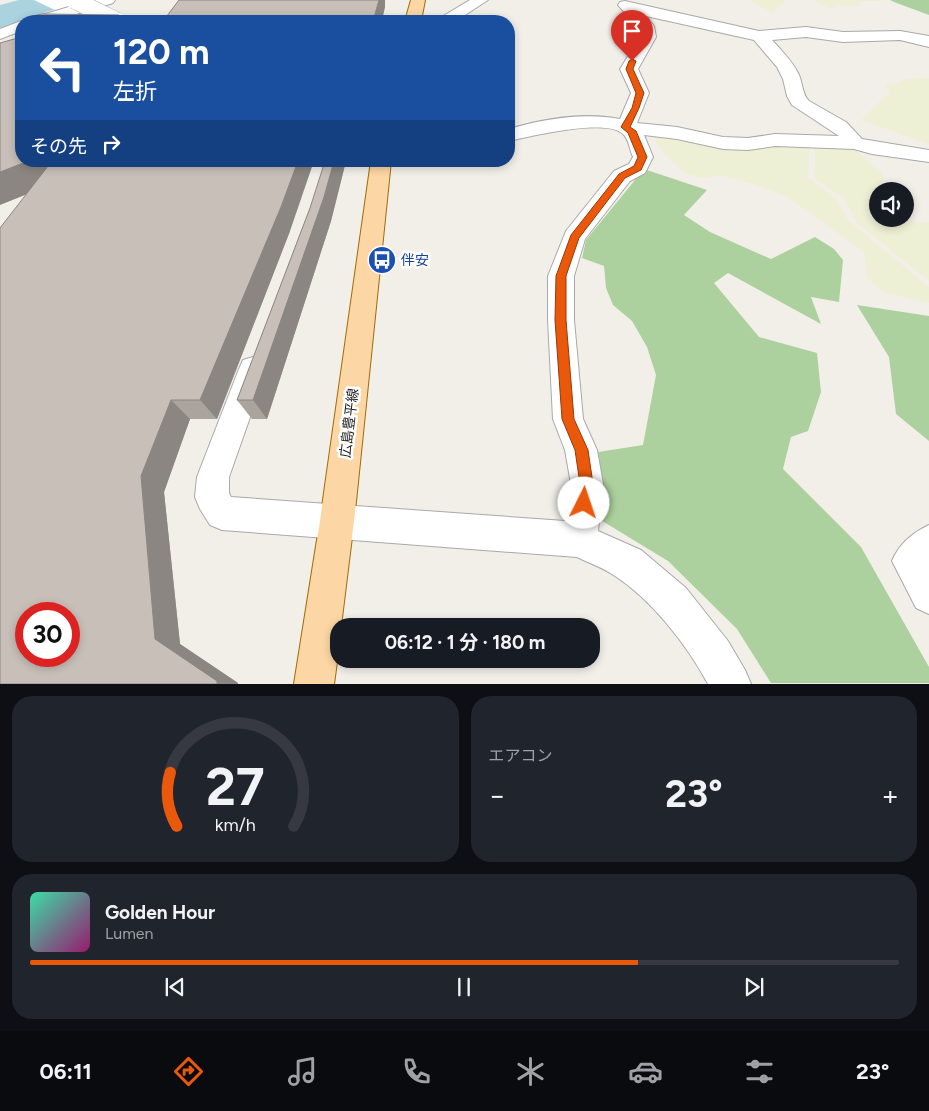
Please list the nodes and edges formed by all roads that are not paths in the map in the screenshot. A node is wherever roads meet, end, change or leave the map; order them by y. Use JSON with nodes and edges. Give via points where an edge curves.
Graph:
{"nodes":[{"id":1,"x":74,"y":0,"type":"edge"},
{"id":2,"x":108,"y":0,"type":"edge"},
{"id":3,"x":418,"y":0,"type":"edge"},
{"id":4,"x":481,"y":0,"type":"edge"},
{"id":5,"x":623,"y":4,"type":"edge"},
{"id":6,"x":57,"y":15,"type":"edge"},
{"id":7,"x":105,"y":15,"type":"edge"},
{"id":8,"x":414,"y":15,"type":"edge"},
{"id":9,"x":455,"y":15,"type":"edge"},
{"id":10,"x":15,"y":28,"type":"edge"},
{"id":11,"x":0,"y":34,"type":"edge"},
{"id":12,"x":759,"y":36,"type":"junction"},
{"id":13,"x":929,"y":42,"type":"edge"},
{"id":14,"x":625,"y":127,"type":"junction"},
{"id":15,"x":515,"y":134,"type":"edge"},
{"id":16,"x":855,"y":143,"type":"junction"},
{"id":17,"x":929,"y":156,"type":"edge"},
{"id":18,"x":381,"y":167,"type":"edge"},
{"id":19,"x":261,"y":348,"type":"edge"},
{"id":20,"x":338,"y":521,"type":"junction"},
{"id":21,"x":578,"y":540,"type":"junction"},
{"id":22,"x":929,"y":543,"type":"edge"},
{"id":23,"x":929,"y":595,"type":"edge"},
{"id":24,"x":314,"y":684,"type":"edge"},
{"id":25,"x":731,"y":684,"type":"edge"}],
"edges":[{"from":1,"to":7,"type":"street","bridge":true},
{"from":2,"to":6,"type":"street"},
{"from":3,"to":8,"type":"main road"},
{"from":4,"to":9,"type":"street"},
{"from":5,"to":12,"type":"street"},
{"from":5,"to":14,"type":"street","via":[[646,26],[648,37],[629,69],[640,93]]},
{"from":10,"to":11,"type":"street"},
{"from":12,"to":13,"type":"street","via":[[808,32],[847,37],[908,36]]},
{"from":12,"to":16,"type":"street","via":[[784,64],[798,100],[848,133]]},
{"from":14,"to":15,"type":"street","via":[[562,123]]},
{"from":14,"to":16,"type":"street","via":[[723,143],[776,140]]},
{"from":14,"to":21,"type":"street","via":[[632,131],[642,157],[638,168],[622,176],[574,237],[561,276],[568,419],[581,450],[587,484]]},
{"from":16,"to":17,"type":"street"},
{"from":18,"to":20,"type":"main road","name":"広島豊平線"},
{"from":19,"to":20,"type":"street","via":[[213,477],[212,497],[222,513]]},
{"from":20,"to":21,"type":"street"},
{"from":20,"to":24,"type":"main road","name":"広島豊平線"},
{"from":21,"to":25,"type":"street","via":[[628,563],[673,601],[714,654]]},
{"from":22,"to":23,"type":"street","via":[[910,561]]}]}
